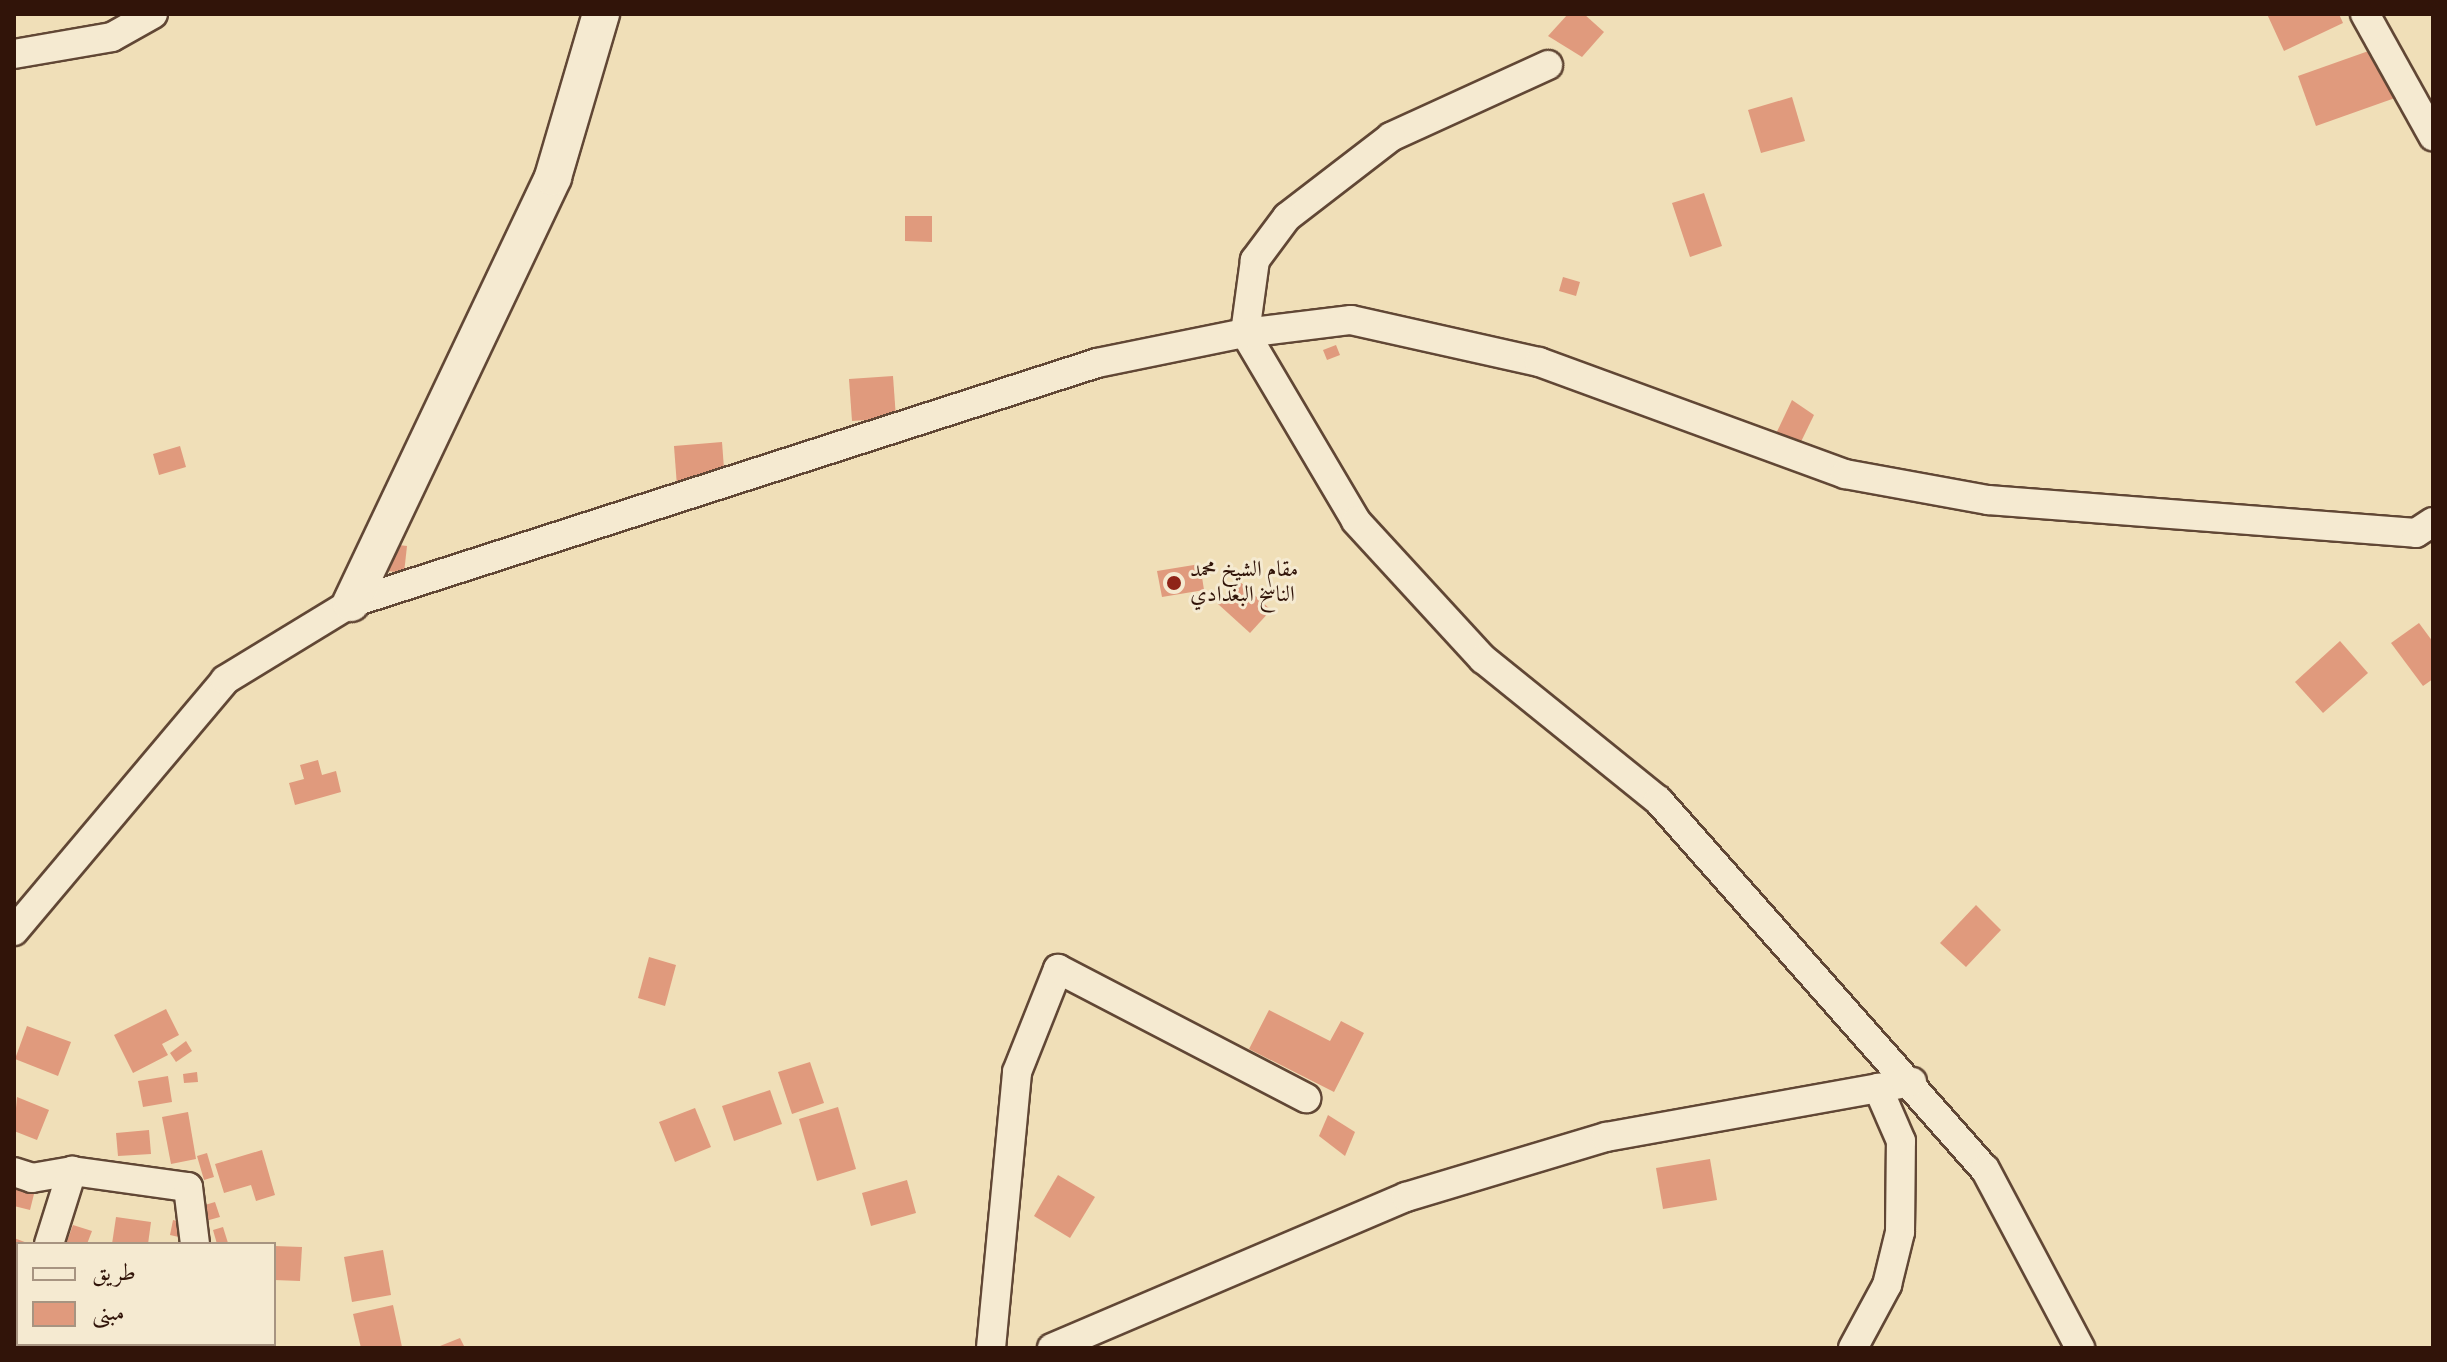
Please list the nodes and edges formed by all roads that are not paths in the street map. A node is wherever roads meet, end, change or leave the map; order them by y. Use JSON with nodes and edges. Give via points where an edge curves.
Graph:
{"nodes":[{"id":1,"x":153,"y":14,"type":"edge"},
{"id":2,"x":601,"y":14,"type":"edge"},
{"id":3,"x":2365,"y":14,"type":"edge"},
{"id":4,"x":14,"y":54,"type":"edge"},
{"id":5,"x":1548,"y":65,"type":"dead end"},
{"id":6,"x":2433,"y":136,"type":"edge"},
{"id":7,"x":1245,"y":333,"type":"junction"},
{"id":8,"x":2433,"y":522,"type":"edge"},
{"id":9,"x":351,"y":603,"type":"junction"},
{"id":10,"x":14,"y":931,"type":"edge"},
{"id":11,"x":1912,"y":1082,"type":"junction"},
{"id":12,"x":1878,"y":1088,"type":"junction"},
{"id":13,"x":1306,"y":1098,"type":"dead end"},
{"id":14,"x":72,"y":1171,"type":"junction"},
{"id":15,"x":14,"y":1172,"type":"edge"},
{"id":16,"x":50,"y":1242,"type":"edge"},
{"id":17,"x":195,"y":1242,"type":"edge"},
{"id":18,"x":991,"y":1348,"type":"edge"},
{"id":19,"x":1052,"y":1348,"type":"edge"},
{"id":20,"x":1853,"y":1348,"type":"edge"},
{"id":21,"x":2080,"y":1348,"type":"edge"}],
"edges":[{"from":1,"to":4,"type":"street","via":[[112,37]]},
{"from":2,"to":9,"type":"street","via":[[553,177]]},
{"from":3,"to":6,"type":"street"},
{"from":5,"to":7,"type":"street","via":[[1391,137],[1287,217],[1255,260]]},
{"from":7,"to":8,"type":"street","via":[[1351,320],[1539,362],[1845,474],[1988,500],[2416,533]]},
{"from":7,"to":9,"type":"street","via":[[1097,363]]},
{"from":7,"to":11,"type":"street","via":[[1356,521],[1483,659],[1658,800]]},
{"from":9,"to":10,"type":"street","via":[[225,680]]},
{"from":11,"to":12,"type":"street"},
{"from":11,"to":21,"type":"street","via":[[1985,1169]]},
{"from":12,"to":19,"type":"street","via":[[1606,1137],[1406,1197]]},
{"from":12,"to":20,"type":"street","via":[[1901,1141],[1900,1232],[1887,1285]]},
{"from":13,"to":18,"type":"street","via":[[1058,969],[1017,1072]]},
{"from":14,"to":15,"type":"street","via":[[32,1178]]},
{"from":14,"to":16,"type":"street"},
{"from":14,"to":17,"type":"street","via":[[188,1187]]}]}
